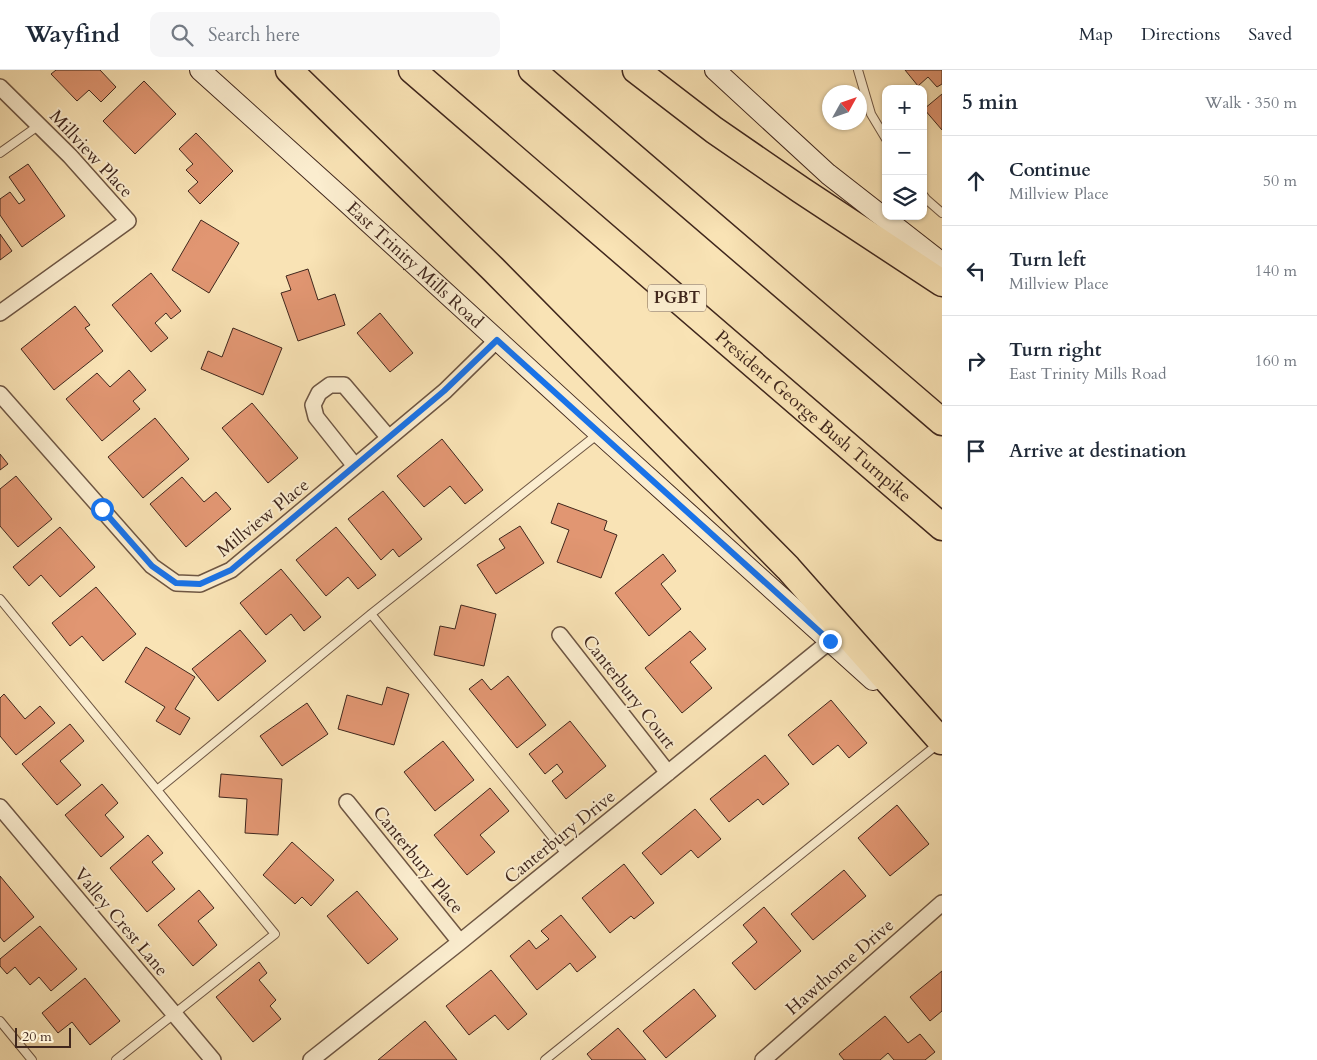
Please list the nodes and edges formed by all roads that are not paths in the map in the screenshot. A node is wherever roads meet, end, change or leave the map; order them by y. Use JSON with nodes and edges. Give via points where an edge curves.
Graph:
{"nodes":[{"id":1,"x":200,"y":70,"type":"edge"},
{"id":2,"x":289,"y":70,"type":"edge"},
{"id":3,"x":412,"y":70,"type":"edge"},
{"id":4,"x":532,"y":70,"type":"edge"},
{"id":5,"x":636,"y":70,"type":"edge"},
{"id":6,"x":715,"y":70,"type":"edge"},
{"id":7,"x":858,"y":70,"type":"edge"},
{"id":8,"x":0,"y":87,"type":"edge"},
{"id":9,"x":38,"y":126,"type":"junction"},
{"id":10,"x":882,"y":132,"type":"edge"},
{"id":11,"x":0,"y":153,"type":"edge"},
{"id":12,"x":927,"y":200,"type":"edge"},
{"id":13,"x":942,"y":213,"type":"edge"},
{"id":14,"x":942,"y":263,"type":"edge"},
{"id":15,"x":942,"y":283,"type":"edge"},
{"id":16,"x":0,"y":312,"type":"edge"},
{"id":17,"x":497,"y":340,"type":"junction"},
{"id":18,"x":0,"y":394,"type":"edge"},
{"id":19,"x":942,"y":422,"type":"edge"},
{"id":20,"x":599,"y":433,"type":"junction"},
{"id":21,"x":389,"y":438,"type":"junction"},
{"id":22,"x":355,"y":466,"type":"junction"},
{"id":23,"x":942,"y":527,"type":"edge"},
{"id":24,"x":0,"y":599,"type":"edge"},
{"id":25,"x":371,"y":614,"type":"junction"},
{"id":26,"x":560,"y":635,"type":"dead end"},
{"id":27,"x":830,"y":641,"type":"junction"},
{"id":28,"x":942,"y":741,"type":"edge"},
{"id":29,"x":668,"y":772,"type":"junction"},
{"id":30,"x":157,"y":790,"type":"junction"},
{"id":31,"x":347,"y":802,"type":"dead end"},
{"id":32,"x":0,"y":807,"type":"edge"},
{"id":33,"x":567,"y":855,"type":"junction"},
{"id":34,"x":942,"y":903,"type":"edge"},
{"id":35,"x":460,"y":942,"type":"junction"},
{"id":36,"x":175,"y":1015,"type":"junction"},
{"id":37,"x":0,"y":1021,"type":"edge"},
{"id":38,"x":32,"y":1060,"type":"edge"},
{"id":39,"x":116,"y":1060,"type":"edge"},
{"id":40,"x":213,"y":1060,"type":"edge"},
{"id":41,"x":311,"y":1060,"type":"edge"},
{"id":42,"x":545,"y":1060,"type":"edge"},
{"id":43,"x":763,"y":1060,"type":"edge"}],
"edges":[{"from":1,"to":17,"type":"main road","name":"East Trinity Mills Road"},
{"from":2,"to":28,"type":"highway","via":[[493,270],[788,568]]},
{"from":3,"to":23,"type":"highway","name":"President George Bush Turnpike","number":"PGBT"},
{"from":4,"to":19,"type":"highway"},
{"from":5,"to":15,"type":"highway","via":[[714,130]]},
{"from":6,"to":14,"type":"main road","via":[[828,174]]},
{"from":7,"to":10,"type":"lane","via":[[871,114]]},
{"from":8,"to":9,"type":"street","name":"Millview Place"},
{"from":9,"to":11,"type":"lane"},
{"from":9,"to":16,"type":"street","name":"Millview Place","via":[[70,156],[128,221]]},
{"from":12,"to":13,"type":"lane"},
{"from":17,"to":20,"type":"main road","name":"East Trinity Mills Road"},
{"from":17,"to":21,"type":"street","name":"Millview Place"},
{"from":18,"to":22,"type":"street","name":"Millview Place","via":[[152,566],[176,583],[200,584],[231,570]]},
{"from":20,"to":25,"type":"lane"},
{"from":20,"to":27,"type":"main road","name":"East Trinity Mills Road"},
{"from":21,"to":22,"type":"street","name":"Millview Place"},
{"from":21,"to":22,"type":"street","via":[[344,384],[330,385],[319,393],[313,405],[316,417]]},
{"from":24,"to":30,"type":"lane"},
{"from":25,"to":30,"type":"lane"},
{"from":25,"to":33,"type":"lane"},
{"from":26,"to":29,"type":"street","name":"Canterbury Court"},
{"from":27,"to":28,"type":"main road","name":"East Trinity Mills Road"},
{"from":27,"to":29,"type":"street","name":"Canterbury Drive"},
{"from":28,"to":42,"type":"lane"},
{"from":29,"to":33,"type":"street","name":"Canterbury Drive"},
{"from":30,"to":36,"type":"lane","via":[[275,934]]},
{"from":31,"to":35,"type":"street","name":"Canterbury Place"},
{"from":32,"to":36,"type":"street","name":"Valley Crest Lane"},
{"from":33,"to":35,"type":"street","name":"Canterbury Drive"},
{"from":34,"to":43,"type":"street","name":"Hawthorne Drive"},
{"from":35,"to":41,"type":"street","name":"Canterbury Drive"},
{"from":36,"to":39,"type":"lane"},
{"from":36,"to":40,"type":"street","name":"Valley Crest Lane"},
{"from":37,"to":38,"type":"lane"}]}
